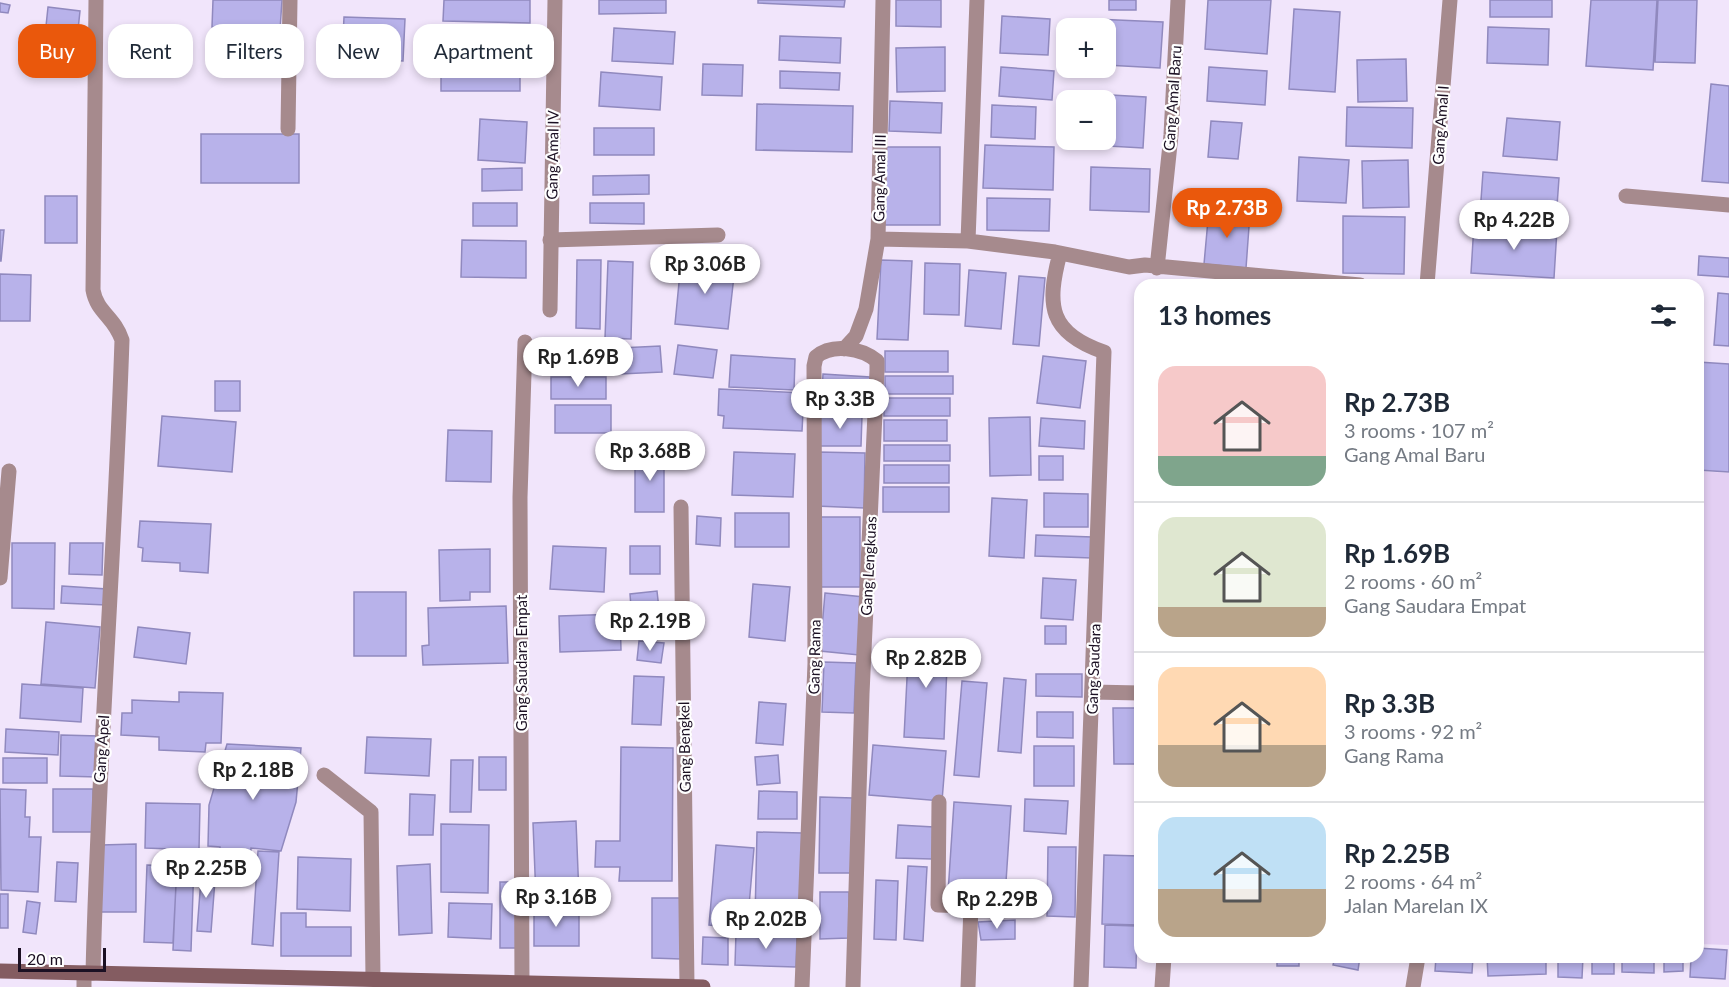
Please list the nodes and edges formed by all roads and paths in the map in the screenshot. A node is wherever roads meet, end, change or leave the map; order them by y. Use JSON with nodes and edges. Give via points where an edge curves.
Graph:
{"nodes":[{"id":1,"x":96,"y":0,"type":"edge"},
{"id":2,"x":290,"y":0,"type":"edge"},
{"id":3,"x":555,"y":0,"type":"edge"},
{"id":4,"x":883,"y":0,"type":"edge"},
{"id":5,"x":977,"y":0,"type":"edge"},
{"id":6,"x":1178,"y":0,"type":"edge"},
{"id":7,"x":1450,"y":0,"type":"edge"},
{"id":8,"x":288,"y":129,"type":"dead end"},
{"id":9,"x":1626,"y":196,"type":"dead end"},
{"id":10,"x":1729,"y":205,"type":"edge"},
{"id":11,"x":718,"y":235,"type":"dead end"},
{"id":12,"x":878,"y":239,"type":"junction"},
{"id":13,"x":550,"y":240,"type":"junction"},
{"id":14,"x":968,"y":242,"type":"junction"},
{"id":15,"x":1060,"y":253,"type":"junction"},
{"id":16,"x":1157,"y":268,"type":"junction"},
{"id":17,"x":1288,"y":279,"type":"edge"},
{"id":18,"x":1427,"y":279,"type":"edge"},
{"id":19,"x":550,"y":310,"type":"dead end"},
{"id":20,"x":525,"y":342,"type":"dead end"},
{"id":21,"x":844,"y":349,"type":"junction"},
{"id":22,"x":9,"y":471,"type":"dead end"},
{"id":23,"x":681,"y":507,"type":"dead end"},
{"id":24,"x":0,"y":578,"type":"edge"},
{"id":25,"x":1092,"y":692,"type":"junction"},
{"id":26,"x":1134,"y":693,"type":"edge"},
{"id":27,"x":324,"y":775,"type":"dead end"},
{"id":28,"x":939,"y":802,"type":"dead end"},
{"id":29,"x":1164,"y":963,"type":"edge"},
{"id":30,"x":1417,"y":963,"type":"edge"},
{"id":31,"x":0,"y":971,"type":"edge"},
{"id":32,"x":87,"y":978,"type":"edge"},
{"id":33,"x":373,"y":979,"type":"junction"},
{"id":34,"x":531,"y":985,"type":"edge"},
{"id":35,"x":687,"y":986,"type":"edge"},
{"id":36,"x":703,"y":987,"type":"edge"},
{"id":37,"x":802,"y":987,"type":"edge"},
{"id":38,"x":853,"y":987,"type":"edge"},
{"id":39,"x":968,"y":987,"type":"edge"},
{"id":40,"x":1081,"y":987,"type":"edge"},
{"id":41,"x":1162,"y":987,"type":"edge"},
{"id":42,"x":1413,"y":987,"type":"edge"}],
"edges":[{"from":1,"to":32,"type":"street","name":"Gang Apel","via":[[93,290],[98,306],[117,325],[122,340]]},
{"from":2,"to":8,"type":"street"},
{"from":3,"to":13,"type":"street","name":"Gang Amal IV"},
{"from":4,"to":12,"type":"street","name":"Gang Amal III"},
{"from":5,"to":14,"type":"street"},
{"from":6,"to":16,"type":"street","name":"Gang Amal Baru","via":[[1171,135]]},
{"from":7,"to":18,"type":"street","name":"Gang Amal I"},
{"from":9,"to":10,"type":"street"},
{"from":11,"to":13,"type":"street"},
{"from":12,"to":14,"type":"street"},
{"from":12,"to":21,"type":"street","name":"Gang Amal III","via":[[866,309],[856,336]]},
{"from":13,"to":19,"type":"street","name":"Gang Amal IV"},
{"from":14,"to":15,"type":"street"},
{"from":15,"to":16,"type":"street","via":[[1130,267]]},
{"from":15,"to":25,"type":"street","name":"Gang Saudara","via":[[1052,306],[1060,327],[1087,346],[1104,352]]},
{"from":16,"to":17,"type":"street"},
{"from":20,"to":34,"type":"street","name":"Gang Saudara Empat","via":[[520,496]]},
{"from":21,"to":37,"type":"street","name":"Gang Rama","via":[[823,350],[814,366],[815,663]]},
{"from":21,"to":38,"type":"street","name":"Gang Lengkuas","via":[[866,352],[877,361]]},
{"from":22,"to":24,"type":"street"},
{"from":23,"to":35,"type":"street","name":"Gang Bengkel"},
{"from":25,"to":26,"type":"street"},
{"from":25,"to":40,"type":"street","name":"Gang Saudara"},
{"from":27,"to":33,"type":"street","via":[[371,812]]},
{"from":28,"to":39,"type":"street","via":[[938,904],[971,906]]},
{"from":29,"to":41,"type":"street"},
{"from":30,"to":42,"type":"street"},
{"from":31,"to":32,"type":"main road"},
{"from":32,"to":33,"type":"main road"},
{"from":33,"to":34,"type":"main road"},
{"from":34,"to":35,"type":"main road"},
{"from":35,"to":36,"type":"main road"}]}
